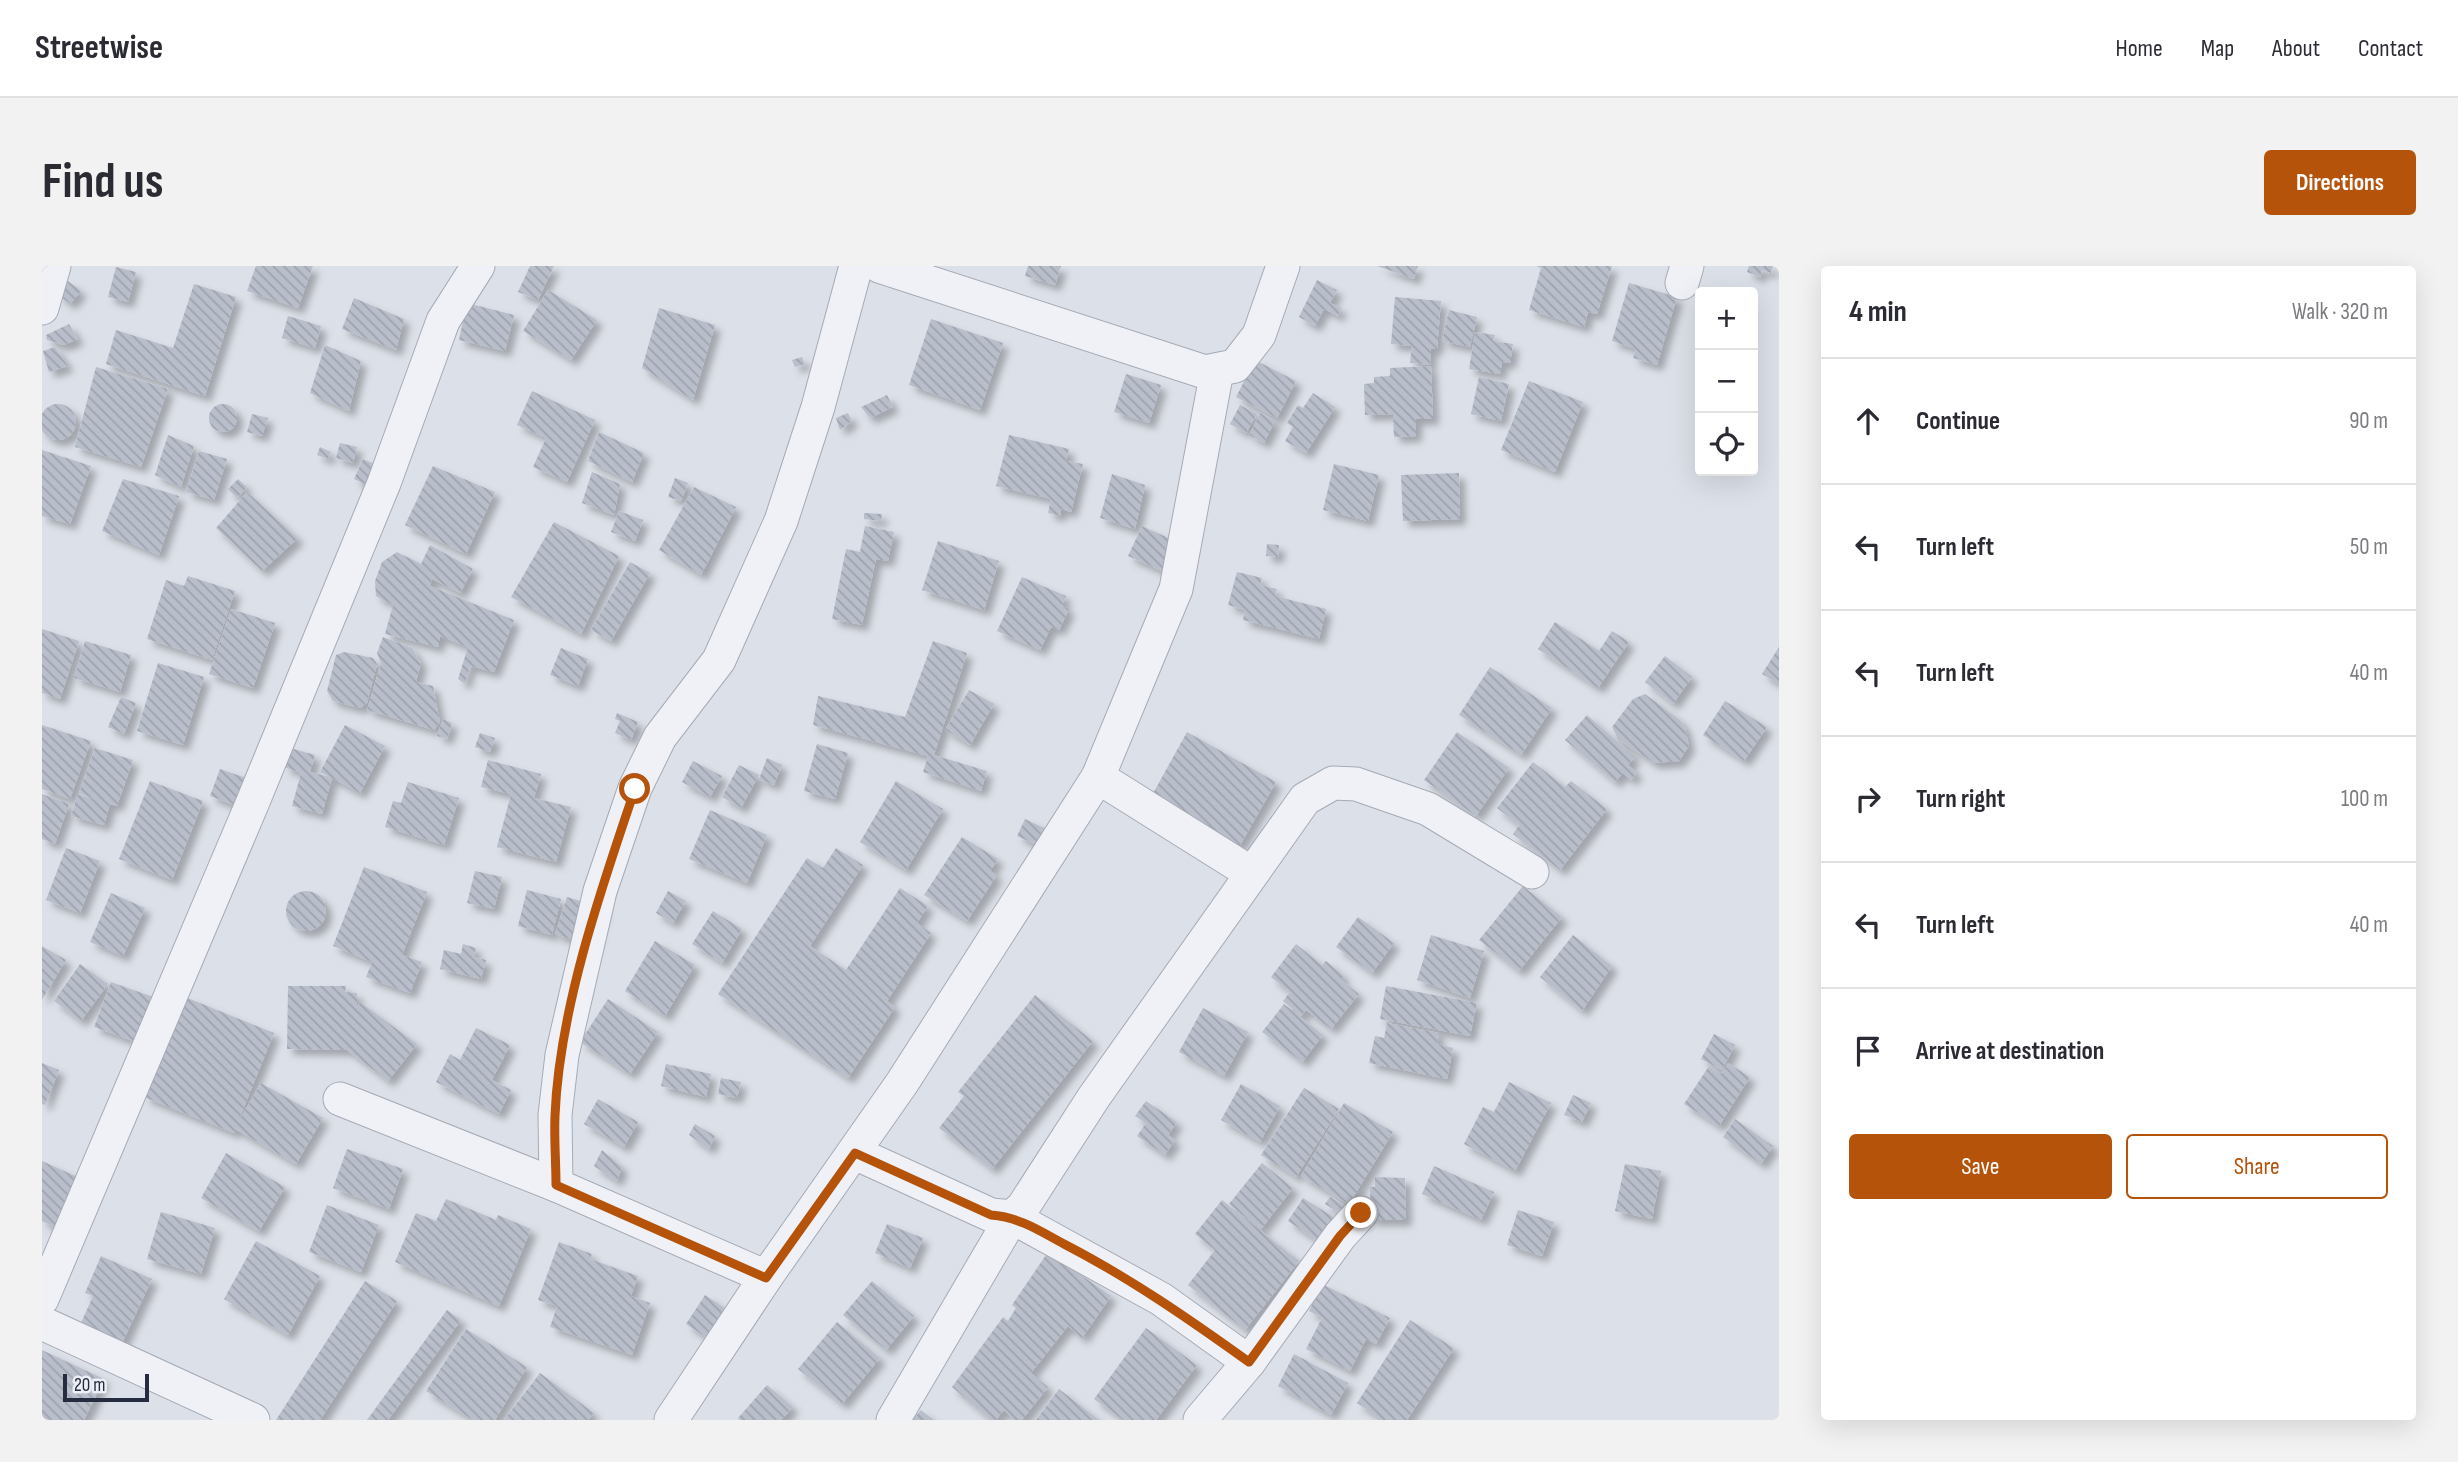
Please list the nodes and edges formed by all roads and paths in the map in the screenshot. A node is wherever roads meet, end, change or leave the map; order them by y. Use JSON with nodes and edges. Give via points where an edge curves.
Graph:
{"nodes":[{"id":1,"x":54,"y":266,"type":"edge"},
{"id":2,"x":478,"y":266,"type":"edge"},
{"id":3,"x":856,"y":266,"type":"edge"},
{"id":4,"x":879,"y":266,"type":"edge"},
{"id":5,"x":1283,"y":266,"type":"edge"},
{"id":6,"x":42,"y":307,"type":"edge"},
{"id":7,"x":1205,"y":372,"type":"junction"},
{"id":8,"x":1098,"y":777,"type":"junction"},
{"id":9,"x":1532,"y":872,"type":"dead end"},
{"id":10,"x":1251,"y":873,"type":"junction"},
{"id":11,"x":341,"y":1099,"type":"dead end"},
{"id":12,"x":855,"y":1153,"type":"junction"},
{"id":13,"x":556,"y":1185,"type":"junction"},
{"id":14,"x":1361,"y":1213,"type":"dead end"},
{"id":15,"x":1012,"y":1217,"type":"junction"},
{"id":16,"x":766,"y":1278,"type":"junction"},
{"id":17,"x":42,"y":1299,"type":"edge"},
{"id":18,"x":42,"y":1323,"type":"edge"},
{"id":19,"x":1249,"y":1362,"type":"junction"},
{"id":20,"x":253,"y":1420,"type":"edge"},
{"id":21,"x":671,"y":1420,"type":"edge"},
{"id":22,"x":893,"y":1420,"type":"edge"},
{"id":23,"x":1200,"y":1420,"type":"edge"}],
"edges":[{"from":1,"to":6,"type":"street"},
{"from":2,"to":17,"type":"street","via":[[443,321],[384,484],[253,804]]},
{"from":3,"to":13,"type":"street","via":[[781,521],[719,660],[660,737],[635,789],[600,891],[562,1055],[555,1115]]},
{"from":4,"to":7,"type":"street"},
{"from":5,"to":7,"type":"street","via":[[1259,335],[1235,366]]},
{"from":7,"to":8,"type":"street","via":[[1217,371],[1176,589]]},
{"from":8,"to":10,"type":"street"},
{"from":8,"to":12,"type":"street"},
{"from":9,"to":10,"type":"street","via":[[1429,808],[1356,784],[1333,783],[1305,799]]},
{"from":10,"to":15,"type":"street"},
{"from":11,"to":13,"type":"street"},
{"from":12,"to":15,"type":"street","via":[[991,1215]]},
{"from":12,"to":16,"type":"street"},
{"from":13,"to":16,"type":"street"},
{"from":14,"to":19,"type":"street"},
{"from":15,"to":19,"type":"street","via":[[1161,1299]]},
{"from":15,"to":22,"type":"street"},
{"from":16,"to":21,"type":"street"},
{"from":18,"to":20,"type":"street"},
{"from":19,"to":23,"type":"street"}]}
